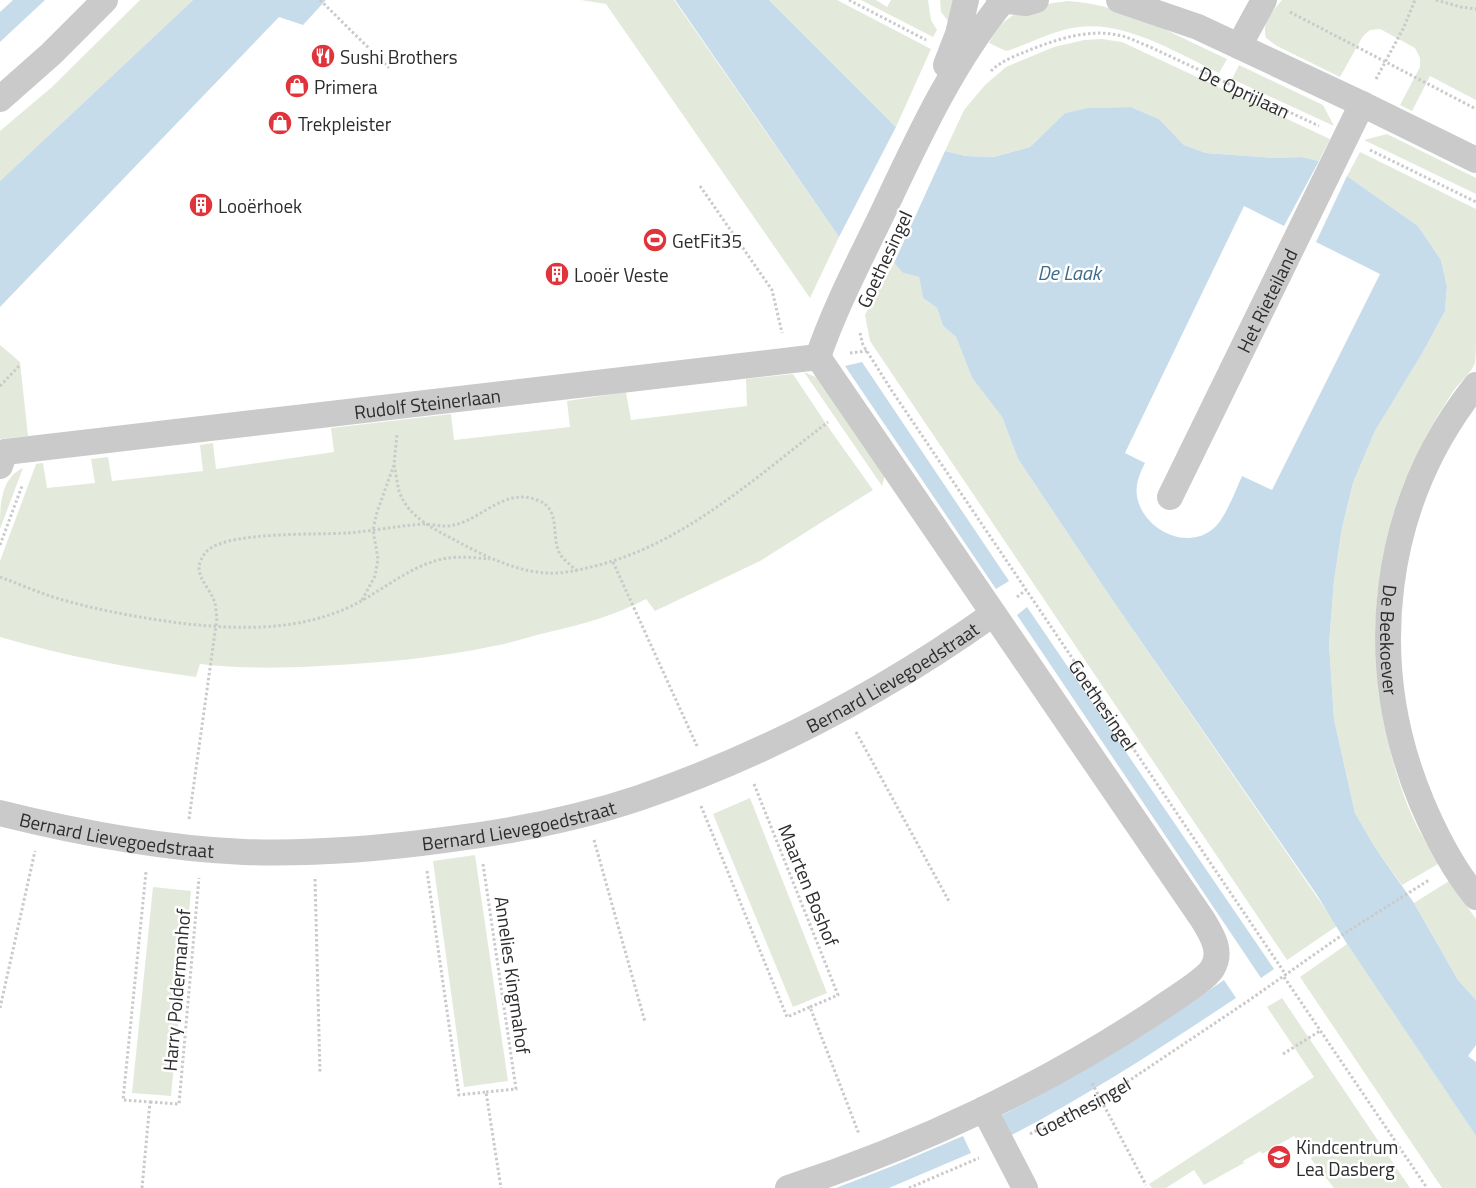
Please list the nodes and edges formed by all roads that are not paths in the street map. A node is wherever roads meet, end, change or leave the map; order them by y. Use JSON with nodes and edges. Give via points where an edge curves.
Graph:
{"nodes":[{"id":1,"x":105,"y":0,"type":"edge"},
{"id":2,"x":966,"y":0,"type":"edge"},
{"id":3,"x":1036,"y":0,"type":"edge"},
{"id":4,"x":1119,"y":0,"type":"edge"},
{"id":5,"x":1156,"y":0,"type":"edge"},
{"id":6,"x":1001,"y":1,"type":"edge"},
{"id":7,"x":1273,"y":4,"type":"edge"},
{"id":8,"x":1198,"y":27,"type":"junction"},
{"id":9,"x":1239,"y":46,"type":"junction"},
{"id":10,"x":957,"y":56,"type":"junction"},
{"id":11,"x":0,"y":99,"type":"edge"},
{"id":12,"x":1362,"y":104,"type":"junction"},
{"id":13,"x":1476,"y":160,"type":"edge"},
{"id":14,"x":818,"y":357,"type":"junction"},
{"id":15,"x":1476,"y":385,"type":"edge"},
{"id":16,"x":0,"y":466,"type":"edge"},
{"id":17,"x":1170,"y":497,"type":"dead end"},
{"id":18,"x":993,"y":614,"type":"junction"},
{"id":19,"x":0,"y":813,"type":"edge"},
{"id":20,"x":1476,"y":897,"type":"edge"},
{"id":21,"x":984,"y":1109,"type":"junction"},
{"id":22,"x":788,"y":1188,"type":"edge"},
{"id":23,"x":1025,"y":1188,"type":"edge"}],
"edges":[{"from":1,"to":11,"type":"street"},
{"from":2,"to":10,"type":"street","name":"Goethesingel"},
{"from":3,"to":6,"type":"street","via":[[1026,3]]},
{"from":4,"to":8,"type":"street","name":"De Oprijlaan"},
{"from":5,"to":8,"type":"street","name":"De Oprijlaan"},
{"from":6,"to":10,"type":"street","name":"Goethesingel"},
{"from":7,"to":9,"type":"street"},
{"from":8,"to":9,"type":"street","name":"De Oprijlaan"},
{"from":9,"to":12,"type":"street","name":"De Oprijlaan"},
{"from":10,"to":14,"type":"street","name":"Goethesingel","via":[[830,324]]},
{"from":12,"to":13,"type":"street","name":"De Oprijlaan"},
{"from":12,"to":17,"type":"street","name":"Het Rieteiland"},
{"from":14,"to":16,"type":"street","name":"Rudolf Steinerlaan","via":[[5,452]]},
{"from":14,"to":18,"type":"street"},
{"from":15,"to":20,"type":"street","name":"De Beekoever","via":[[1442,434],[1411,503],[1390,592],[1388,634],[1392,699],[1405,760],[1432,828]]},
{"from":18,"to":19,"type":"street","name":"Bernard Lievegoedstraat","via":[[891,681],[743,757],[636,799],[526,828],[370,848],[244,852],[101,836]]},
{"from":18,"to":21,"type":"street","via":[[1203,920],[1214,938],[1218,956],[1212,970],[1136,1025]]},
{"from":21,"to":22,"type":"street","via":[[869,1159]]},
{"from":21,"to":23,"type":"street"}]}
